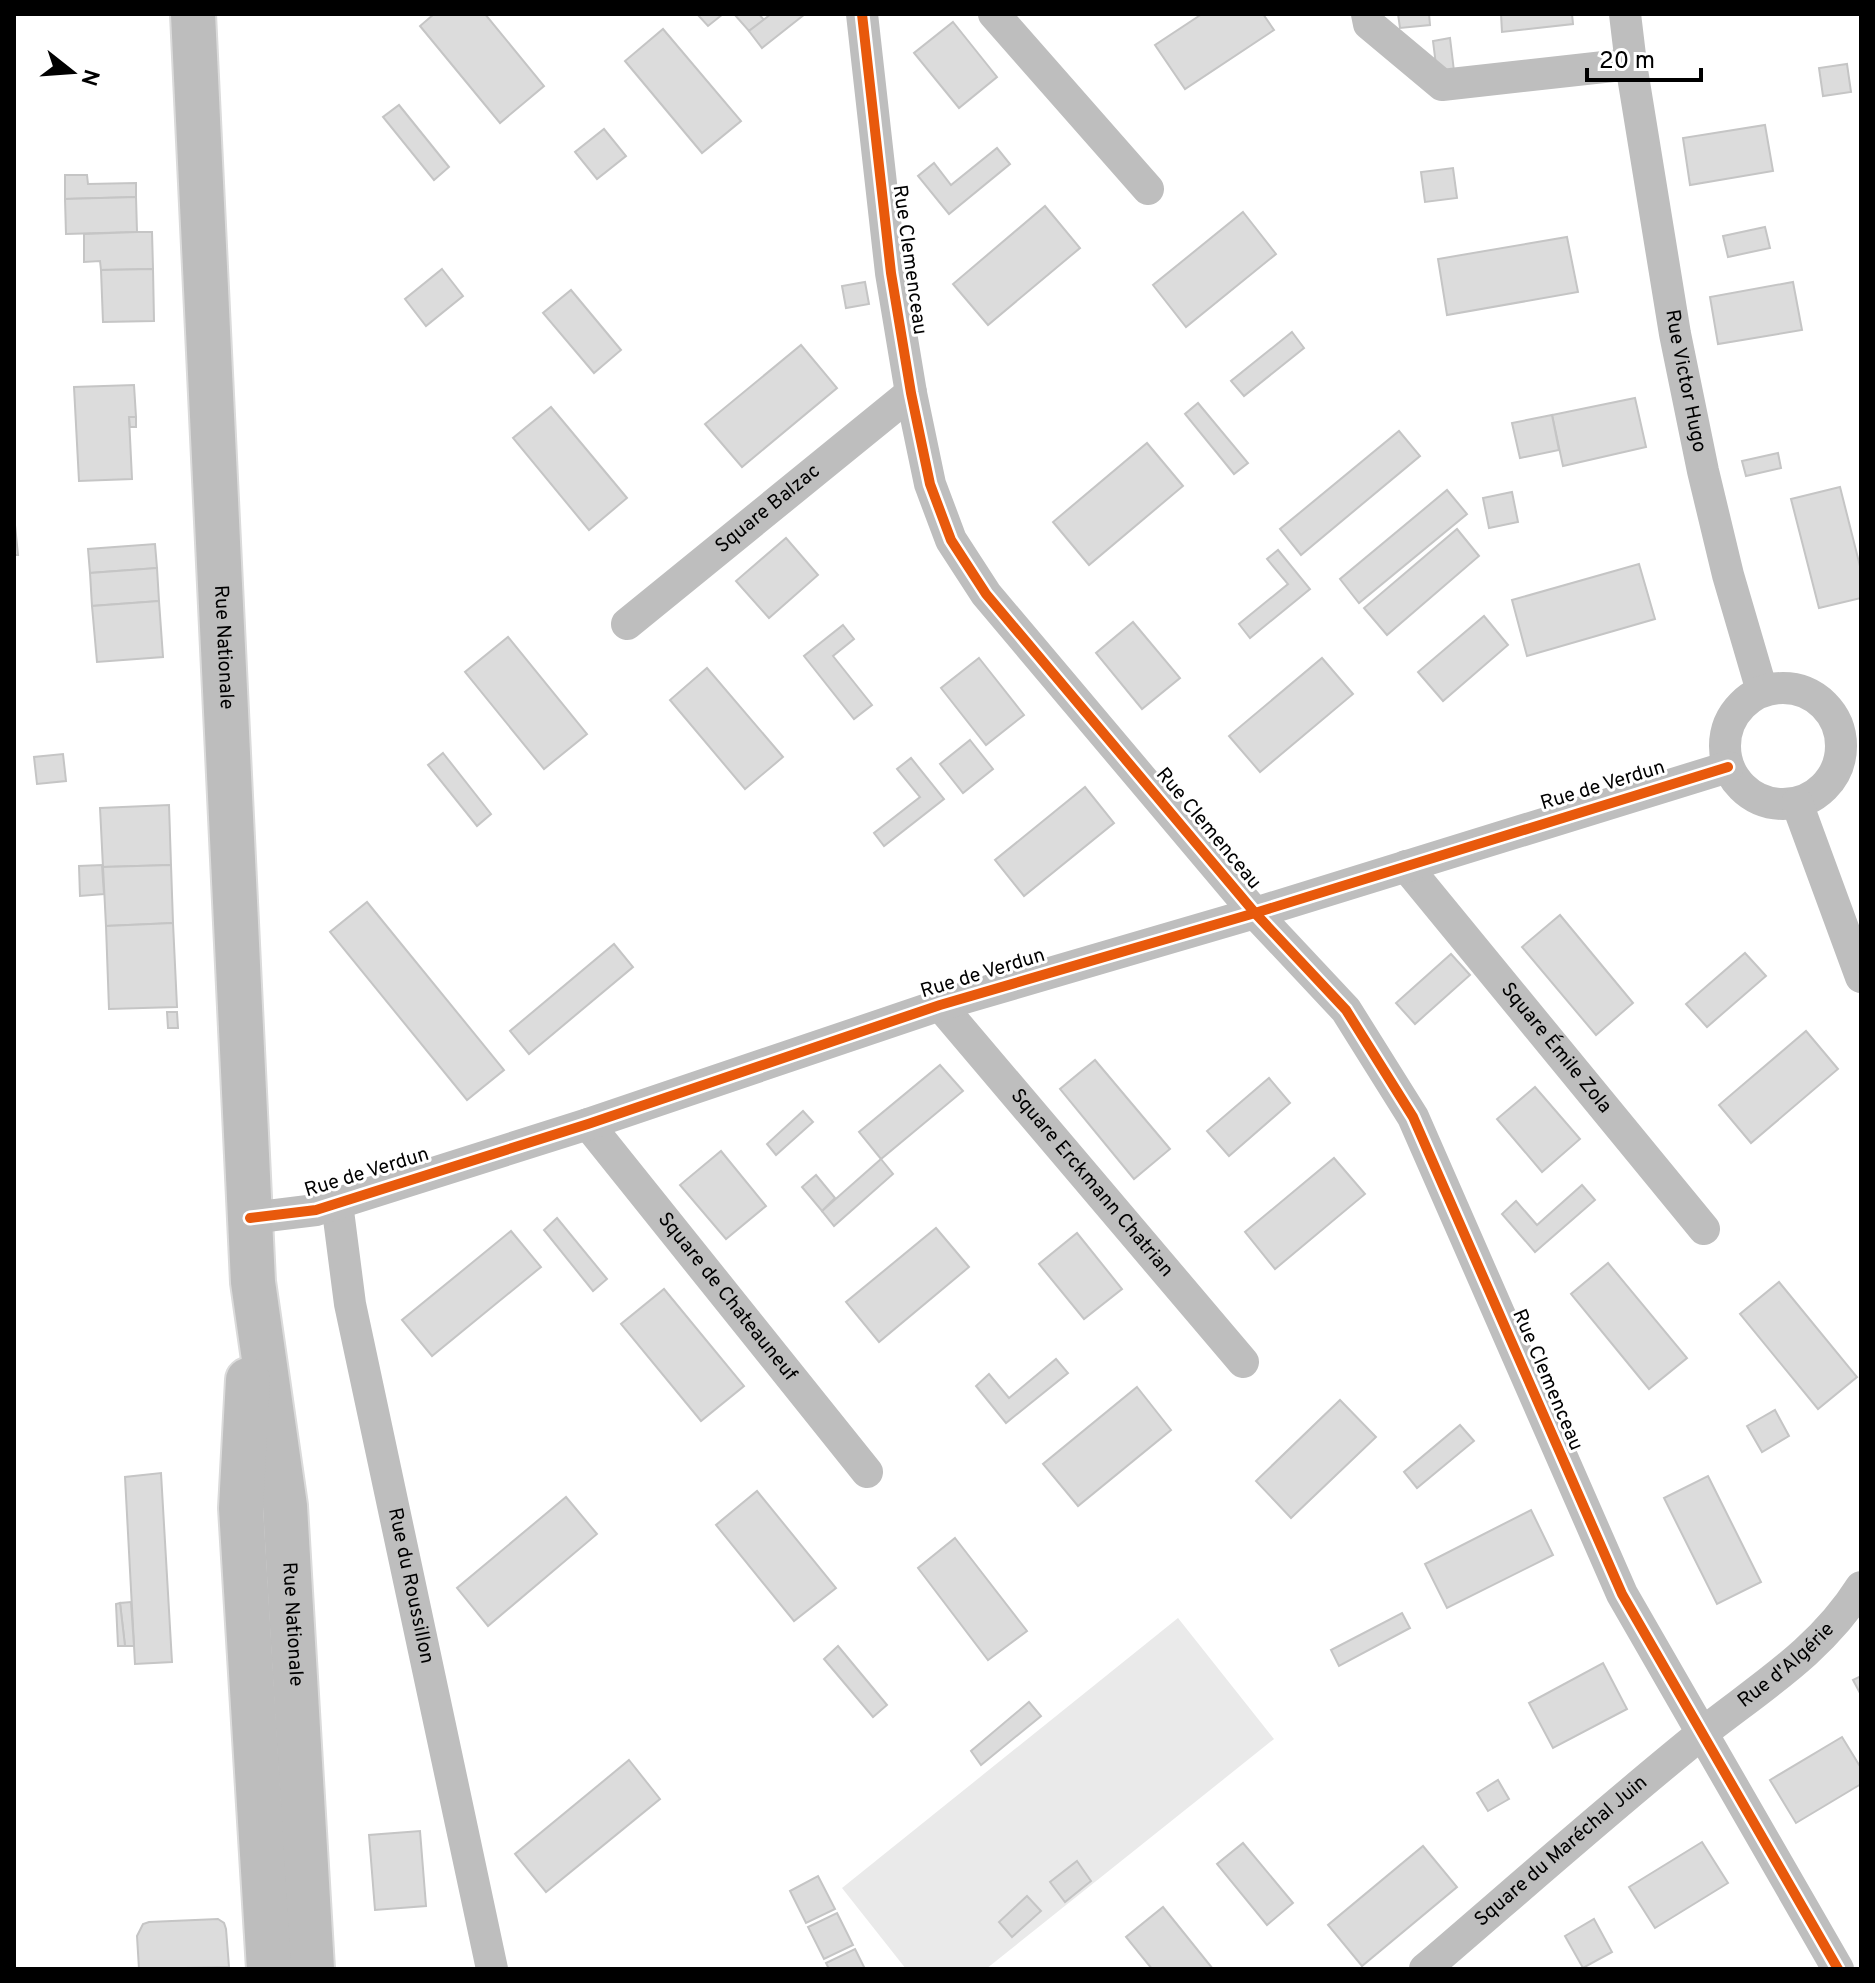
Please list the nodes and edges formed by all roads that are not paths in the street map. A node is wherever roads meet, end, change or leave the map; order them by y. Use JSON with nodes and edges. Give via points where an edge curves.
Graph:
{"nodes":[{"id":1,"x":193,"y":14,"type":"edge"},
{"id":2,"x":862,"y":14,"type":"edge"},
{"id":3,"x":994,"y":14,"type":"edge"},
{"id":4,"x":1367,"y":14,"type":"edge"},
{"id":5,"x":1625,"y":14,"type":"edge"},
{"id":6,"x":1631,"y":64,"type":"junction"},
{"id":7,"x":1148,"y":189,"type":"dead end"},
{"id":8,"x":911,"y":393,"type":"junction"},
{"id":9,"x":627,"y":624,"type":"dead end"},
{"id":10,"x":1762,"y":691,"type":"junction"},
{"id":11,"x":1850,"y":727,"type":"edge"},
{"id":12,"x":1728,"y":767,"type":"junction"},
{"id":13,"x":1797,"y":803,"type":"junction"},
{"id":14,"x":1406,"y":866,"type":"junction"},
{"id":15,"x":1255,"y":913,"type":"junction"},
{"id":16,"x":1861,"y":977,"type":"edge"},
{"id":17,"x":940,"y":1005,"type":"junction"},
{"id":18,"x":588,"y":1124,"type":"junction"},
{"id":19,"x":337,"y":1203,"type":"junction"},
{"id":20,"x":250,"y":1218,"type":"junction"},
{"id":21,"x":1704,"y":1229,"type":"dead end"},
{"id":22,"x":253,"y":1282,"type":"junction"},
{"id":23,"x":1243,"y":1362,"type":"dead end"},
{"id":24,"x":867,"y":1472,"type":"dead end"},
{"id":25,"x":1861,"y":1587,"type":"edge"},
{"id":26,"x":1701,"y":1735,"type":"junction"},
{"id":27,"x":269,"y":1969,"type":"edge"},
{"id":28,"x":312,"y":1969,"type":"edge"},
{"id":29,"x":492,"y":1969,"type":"edge"},
{"id":30,"x":1425,"y":1969,"type":"edge"},
{"id":31,"x":1838,"y":1969,"type":"edge"}],
"edges":[{"from":1,"to":20,"type":"main road","name":"Rue Nationale"},
{"from":2,"to":8,"type":"street","name":"Rue Clemenceau","via":[[891,273]]},
{"from":3,"to":7,"type":"street"},
{"from":4,"to":6,"type":"street","via":[[1369,24],[1442,85]]},
{"from":5,"to":6,"type":"street","name":"Rue Victor Hugo"},
{"from":6,"to":10,"type":"street","name":"Rue Victor Hugo","via":[[1703,471]]},
{"from":8,"to":9,"type":"street","name":"Square Balzac"},
{"from":8,"to":15,"type":"street","name":"Rue Clemenceau","via":[[930,484],[951,540],[986,594]]},
{"from":10,"to":11,"type":"street","via":[[1800,689]]},
{"from":10,"to":12,"type":"street","via":[[1734,714],[1726,730]]},
{"from":11,"to":13,"type":"street","via":[[1840,761],[1824,788]]},
{"from":12,"to":13,"type":"street","via":[[1736,782],[1756,798],[1780,805]]},
{"from":12,"to":14,"type":"street","name":"Rue de Verdun"},
{"from":13,"to":16,"type":"street"},
{"from":14,"to":15,"type":"street","name":"Rue de Verdun"},
{"from":14,"to":21,"type":"street","name":"Square Émile Zola"},
{"from":15,"to":17,"type":"street","name":"Rue de Verdun"},
{"from":15,"to":26,"type":"street","name":"Rue Clemenceau","via":[[1346,1010],[1413,1117],[1622,1594]]},
{"from":17,"to":18,"type":"street","name":"Rue de Verdun"},
{"from":17,"to":23,"type":"street","name":"Square Erckmann Chatrian"},
{"from":18,"to":19,"type":"street","name":"Rue de Verdun"},
{"from":18,"to":24,"type":"street","name":"Square de Chateauneuf"},
{"from":19,"to":20,"type":"street","name":"Rue de Verdun"},
{"from":19,"to":29,"type":"street","name":"Rue du Roussillon","via":[[350,1304]]},
{"from":20,"to":22,"type":"main road","name":"Rue Nationale"},
{"from":22,"to":27,"type":"main road","name":"Rue Nationale","via":[[241,1508]]},
{"from":22,"to":28,"type":"main road","name":"Rue Nationale","via":[[285,1506]]},
{"from":25,"to":26,"type":"street","name":"Rue d'Algérie","via":[[1847,1610],[1796,1663]]},
{"from":26,"to":30,"type":"street","name":"Square du Maréchal Juin"},
{"from":26,"to":31,"type":"street","name":"Rue Clemenceau"}]}
